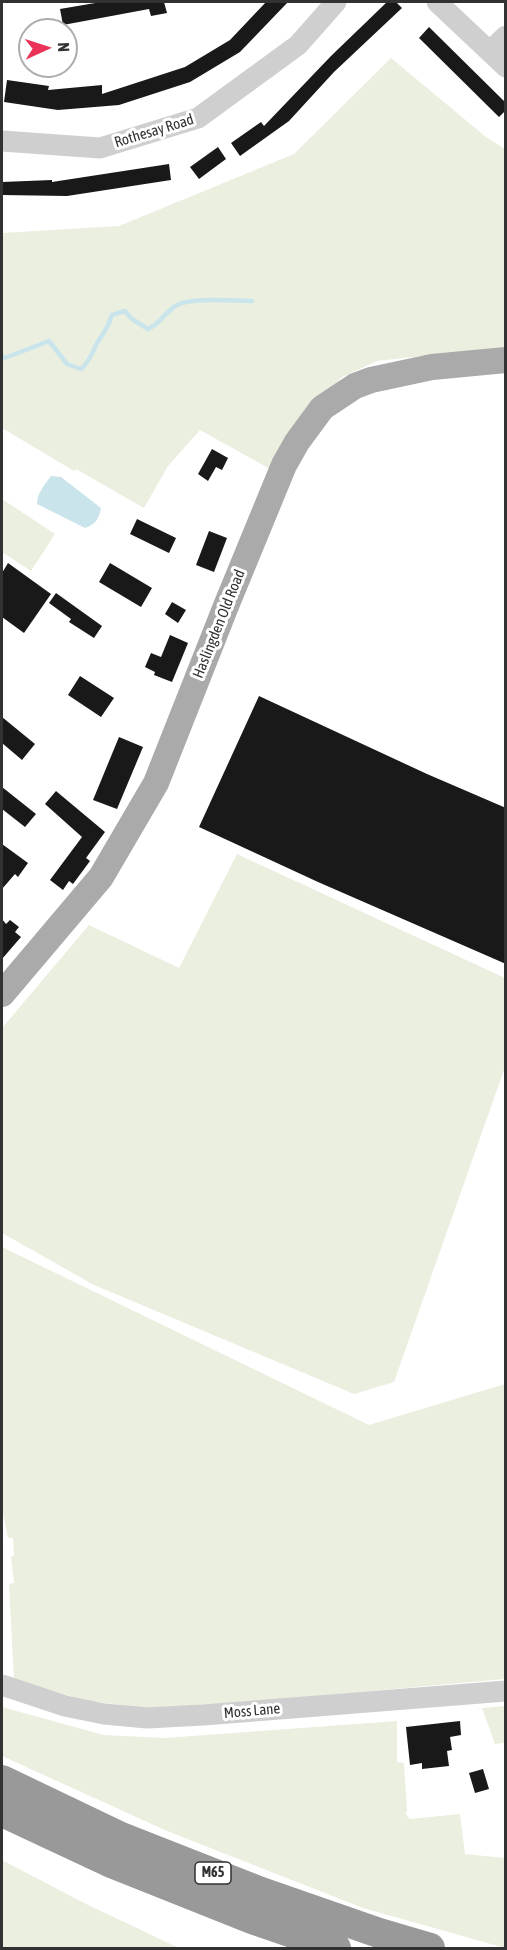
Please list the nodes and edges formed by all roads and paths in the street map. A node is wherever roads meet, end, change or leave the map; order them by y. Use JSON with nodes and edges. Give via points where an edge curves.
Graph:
{"nodes":[{"id":1,"x":336,"y":2,"type":"edge"},
{"id":2,"x":437,"y":2,"type":"edge"},
{"id":3,"x":506,"y":36,"type":"edge"},
{"id":4,"x":490,"y":51,"type":"junction"},
{"id":5,"x":506,"y":67,"type":"edge"},
{"id":6,"x":2,"y":141,"type":"edge"},
{"id":7,"x":506,"y":360,"type":"edge"},
{"id":8,"x":2,"y":994,"type":"edge"},
{"id":9,"x":2,"y":1685,"type":"edge"},
{"id":10,"x":506,"y":1691,"type":"edge"},
{"id":11,"x":2,"y":1780,"type":"edge"},
{"id":12,"x":2,"y":1812,"type":"edge"},
{"id":13,"x":336,"y":1948,"type":"edge"},
{"id":14,"x":430,"y":1948,"type":"edge"}],
"edges":[{"from":1,"to":6,"type":"street","name":"Rothesay Road","via":[[298,45],[198,118],[100,148]]},
{"from":2,"to":4,"type":"street"},
{"from":3,"to":4,"type":"street"},
{"from":4,"to":5,"type":"street"},
{"from":7,"to":8,"type":"main road","name":"Haslingden Old Road","via":[[432,367],[370,380],[322,408],[284,465],[156,783],[101,877]]},
{"from":9,"to":10,"type":"street","name":"Moss Lane","via":[[65,1706],[147,1718]]},
{"from":11,"to":14,"type":"highway","number":"M65","via":[[121,1838],[272,1895]]},
{"from":12,"to":13,"type":"highway","number":"M65","via":[[109,1862]]}]}
